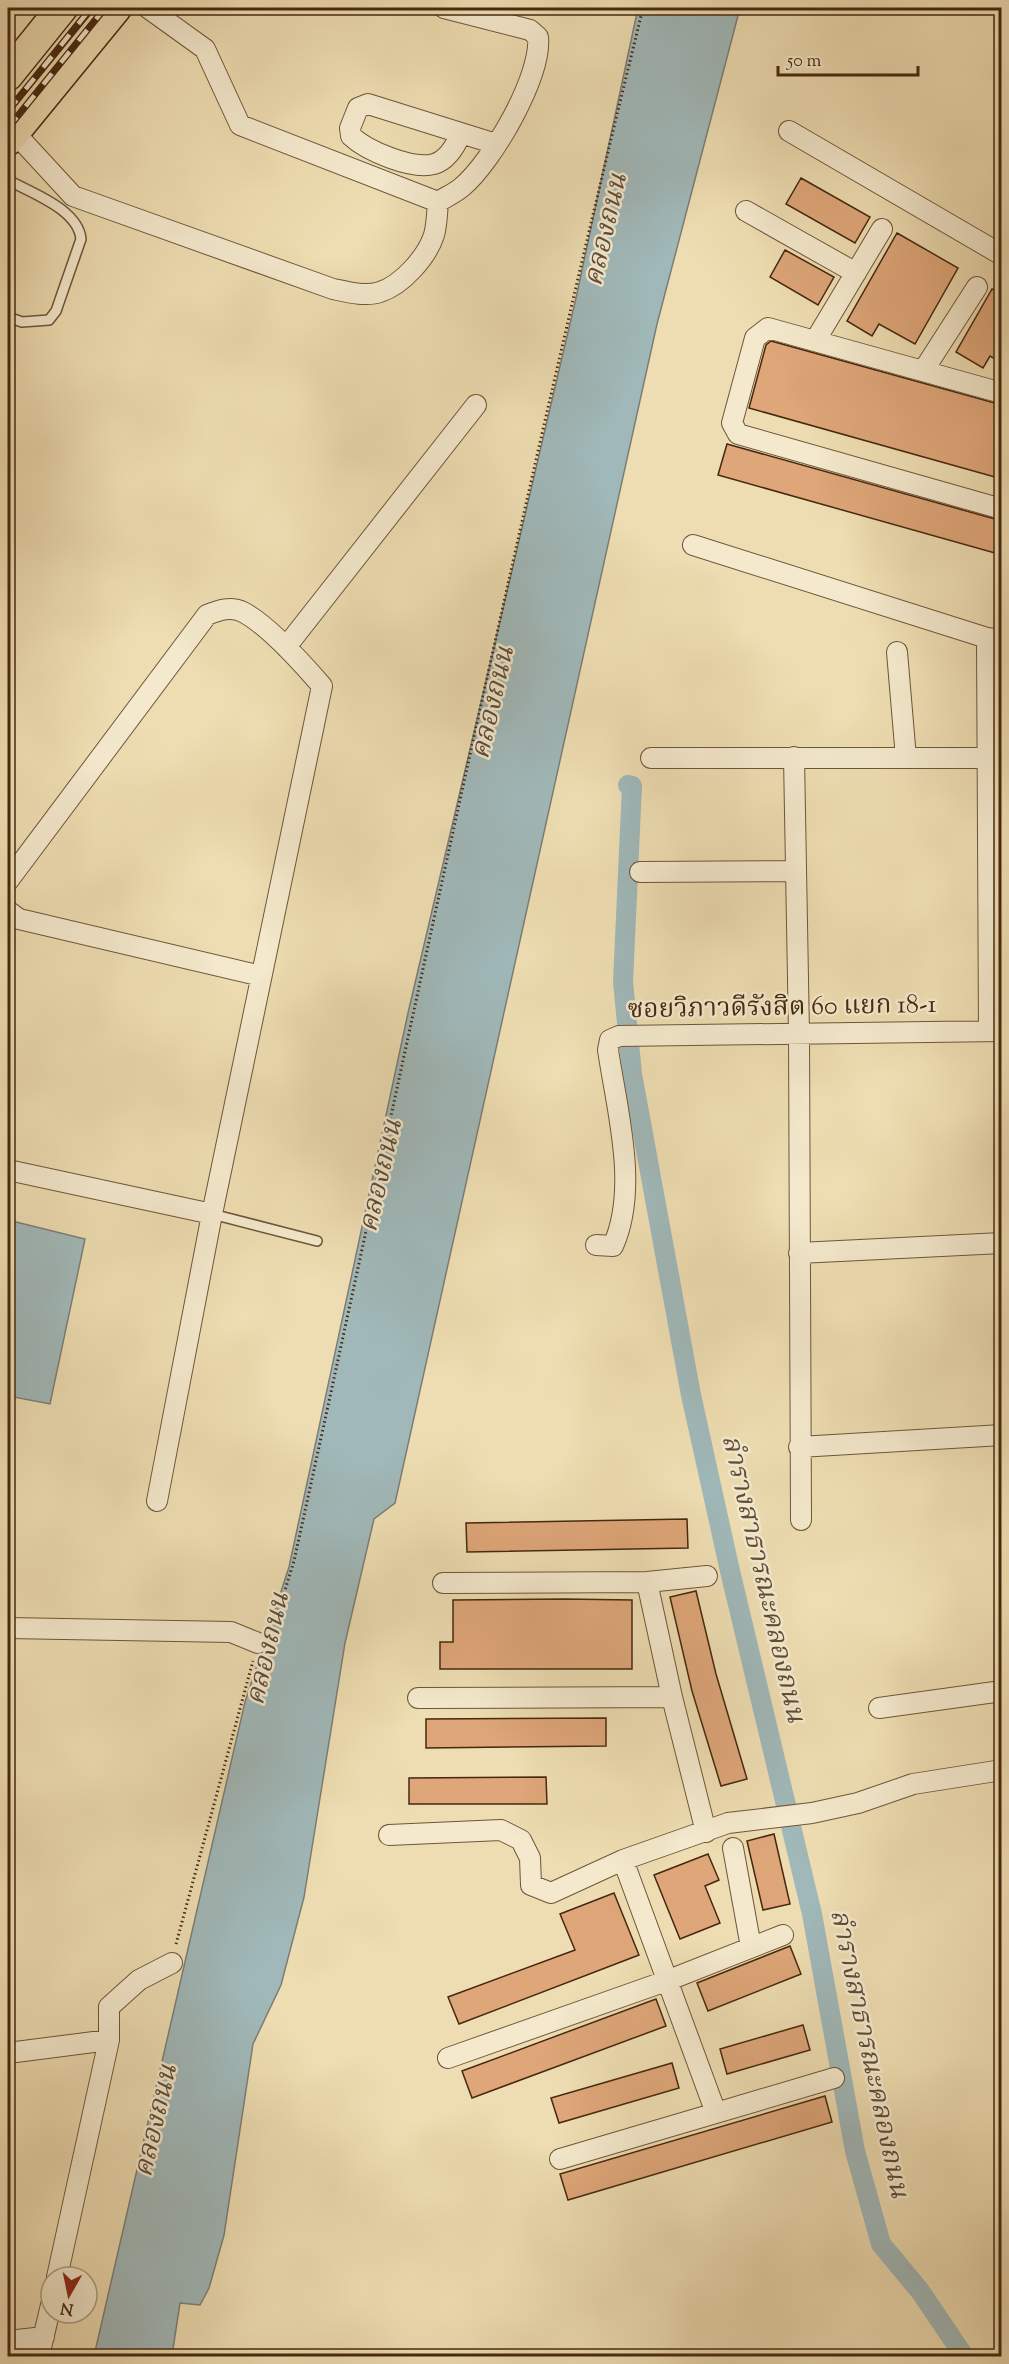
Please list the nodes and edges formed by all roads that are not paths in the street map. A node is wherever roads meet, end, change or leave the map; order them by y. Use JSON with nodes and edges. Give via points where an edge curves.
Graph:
{"nodes":[{"id":1,"x":62,"y":8,"type":"edge"},
{"id":2,"x":116,"y":8,"type":"edge"},
{"id":3,"x":148,"y":8,"type":"edge"},
{"id":4,"x":444,"y":8,"type":"edge"},
{"id":5,"x":8,"y":75,"type":"edge"},
{"id":6,"x":789,"y":131,"type":"dead end"},
{"id":7,"x":461,"y":133,"type":"junction"},
{"id":8,"x":11,"y":136,"type":"edge"},
{"id":9,"x":496,"y":144,"type":"junction"},
{"id":10,"x":8,"y":180,"type":"edge"},
{"id":11,"x":438,"y":202,"type":"junction"},
{"id":12,"x":746,"y":211,"type":"dead end"},
{"id":13,"x":882,"y":230,"type":"dead end"},
{"id":14,"x":1002,"y":255,"type":"edge"},
{"id":15,"x":856,"y":273,"type":"junction"},
{"id":16,"x":977,"y":287,"type":"dead end"},
{"id":17,"x":8,"y":316,"type":"edge"},
{"id":18,"x":815,"y":341,"type":"junction"},
{"id":19,"x":923,"y":371,"type":"junction"},
{"id":20,"x":1002,"y":393,"type":"edge"},
{"id":21,"x":477,"y":405,"type":"dead end"},
{"id":22,"x":1002,"y":509,"type":"edge"},
{"id":23,"x":693,"y":545,"type":"dead end"},
{"id":24,"x":994,"y":639,"type":"edge"},
{"id":25,"x":286,"y":647,"type":"junction"},
{"id":26,"x":897,"y":652,"type":"dead end"},
{"id":27,"x":794,"y":757,"type":"junction"},
{"id":28,"x":651,"y":758,"type":"dead end"},
{"id":29,"x":906,"y":758,"type":"junction"},
{"id":30,"x":995,"y":758,"type":"edge"},
{"id":31,"x":796,"y":871,"type":"junction"},
{"id":32,"x":640,"y":872,"type":"dead end"},
{"id":33,"x":8,"y":881,"type":"edge"},
{"id":34,"x":11,"y":916,"type":"edge"},
{"id":35,"x":261,"y":976,"type":"junction"},
{"id":36,"x":996,"y":1031,"type":"edge"},
{"id":37,"x":799,"y":1034,"type":"junction"},
{"id":38,"x":8,"y":1170,"type":"edge"},
{"id":39,"x":212,"y":1214,"type":"junction"},
{"id":40,"x":317,"y":1241,"type":"dead end"},
{"id":41,"x":1002,"y":1243,"type":"edge"},
{"id":42,"x":597,"y":1245,"type":"dead end"},
{"id":43,"x":799,"y":1253,"type":"junction"},
{"id":44,"x":1002,"y":1435,"type":"edge"},
{"id":45,"x":799,"y":1447,"type":"junction"},
{"id":46,"x":157,"y":1501,"type":"dead end"},
{"id":47,"x":801,"y":1520,"type":"dead end"},
{"id":48,"x":707,"y":1576,"type":"dead end"},
{"id":49,"x":647,"y":1582,"type":"junction"},
{"id":50,"x":443,"y":1583,"type":"dead end"},
{"id":51,"x":8,"y":1629,"type":"edge"},
{"id":52,"x":258,"y":1643,"type":"road end"},
{"id":53,"x":1002,"y":1691,"type":"edge"},
{"id":54,"x":672,"y":1697,"type":"junction"},
{"id":55,"x":418,"y":1698,"type":"dead end"},
{"id":56,"x":879,"y":1708,"type":"dead end"},
{"id":57,"x":1002,"y":1770,"type":"edge"},
{"id":58,"x":706,"y":1832,"type":"junction"},
{"id":59,"x":389,"y":1835,"type":"dead end"},
{"id":60,"x":733,"y":1848,"type":"dead end"},
{"id":61,"x":623,"y":1860,"type":"junction"},
{"id":62,"x":783,"y":1935,"type":"dead end"},
{"id":63,"x":751,"y":1947,"type":"junction"},
{"id":64,"x":172,"y":1962,"type":"road end"},
{"id":65,"x":669,"y":1980,"type":"junction"},
{"id":66,"x":109,"y":2040,"type":"junction"},
{"id":67,"x":8,"y":2053,"type":"edge"},
{"id":68,"x":448,"y":2058,"type":"dead end"},
{"id":69,"x":834,"y":2078,"type":"dead end"},
{"id":70,"x":716,"y":2113,"type":"junction"},
{"id":71,"x":560,"y":2159,"type":"dead end"},
{"id":72,"x":60,"y":2265,"type":"edge"},
{"id":73,"x":47,"y":2325,"type":"edge"},
{"id":74,"x":8,"y":2341,"type":"edge"},
{"id":75,"x":42,"y":2347,"type":"edge"}],
"edges":[{"from":1,"to":5,"type":"main road"},
{"from":2,"to":8,"type":"main road"},
{"from":3,"to":11,"type":"street","via":[[205,49],[240,124]]},
{"from":4,"to":9,"type":"street","via":[[530,30],[538,37],[539,48],[519,110]]},
{"from":6,"to":14,"type":"street"},
{"from":7,"to":7,"type":"street","via":[[368,105],[358,108],[350,128],[351,136],[373,151],[407,163],[435,164],[453,150]]},
{"from":7,"to":9,"type":"street"},
{"from":8,"to":11,"type":"street","via":[[73,196],[333,290],[379,292],[401,280],[434,236]]},
{"from":9,"to":11,"type":"street","via":[[463,186]]},
{"from":10,"to":17,"type":"lane","via":[[65,212],[80,228],[81,239],[56,311],[49,320],[22,322]]},
{"from":12,"to":15,"type":"street"},
{"from":13,"to":15,"type":"street"},
{"from":15,"to":18,"type":"street"},
{"from":16,"to":19,"type":"street"},
{"from":18,"to":19,"type":"street"},
{"from":18,"to":22,"type":"street","via":[[768,328],[755,338],[732,423],[738,434]]},
{"from":19,"to":20,"type":"street"},
{"from":21,"to":25,"type":"street"},
{"from":23,"to":24,"type":"street"},
{"from":24,"to":30,"type":"street"},
{"from":25,"to":33,"type":"street","via":[[243,612],[222,608],[207,615]]},
{"from":25,"to":35,"type":"street","via":[[322,686]]},
{"from":26,"to":29,"type":"street"},
{"from":27,"to":28,"type":"street"},
{"from":27,"to":29,"type":"street"},
{"from":27,"to":31,"type":"street"},
{"from":29,"to":30,"type":"street"},
{"from":30,"to":36,"type":"street"},
{"from":31,"to":32,"type":"street"},
{"from":31,"to":37,"type":"street"},
{"from":34,"to":35,"type":"street"},
{"from":35,"to":39,"type":"street"},
{"from":36,"to":37,"type":"street","name":"ซอยวิภาวดีรังสิต 60 แยก 18-1"},
{"from":37,"to":42,"type":"street","name":"ซอยวิภาวดีรังสิต 60 แยก 18-1","via":[[628,1036],[610,1040],[626,1200],[613,1246]]},
{"from":37,"to":43,"type":"street"},
{"from":38,"to":39,"type":"street"},
{"from":39,"to":40,"type":"lane"},
{"from":39,"to":46,"type":"street"},
{"from":41,"to":43,"type":"street"},
{"from":43,"to":45,"type":"street"},
{"from":44,"to":45,"type":"street"},
{"from":45,"to":47,"type":"street"},
{"from":48,"to":49,"type":"street"},
{"from":49,"to":50,"type":"street"},
{"from":49,"to":54,"type":"street"},
{"from":51,"to":52,"type":"street","via":[[231,1632]]},
{"from":53,"to":56,"type":"street"},
{"from":54,"to":55,"type":"street"},
{"from":54,"to":58,"type":"street"},
{"from":57,"to":58,"type":"street","via":[[913,1784],[858,1803],[728,1823]]},
{"from":58,"to":61,"type":"street"},
{"from":59,"to":61,"type":"street","via":[[501,1830],[520,1840],[530,1858],[531,1885],[552,1893]]},
{"from":60,"to":63,"type":"street"},
{"from":61,"to":65,"type":"street"},
{"from":62,"to":63,"type":"street"},
{"from":63,"to":65,"type":"street"},
{"from":64,"to":66,"type":"street","via":[[139,1980],[109,2007]]},
{"from":65,"to":68,"type":"street"},
{"from":65,"to":70,"type":"street"},
{"from":66,"to":67,"type":"street"},
{"from":66,"to":72,"type":"street"},
{"from":69,"to":70,"type":"street"},
{"from":70,"to":71,"type":"street"},
{"from":73,"to":75,"type":"street"},
{"from":74,"to":75,"type":"street"}]}
